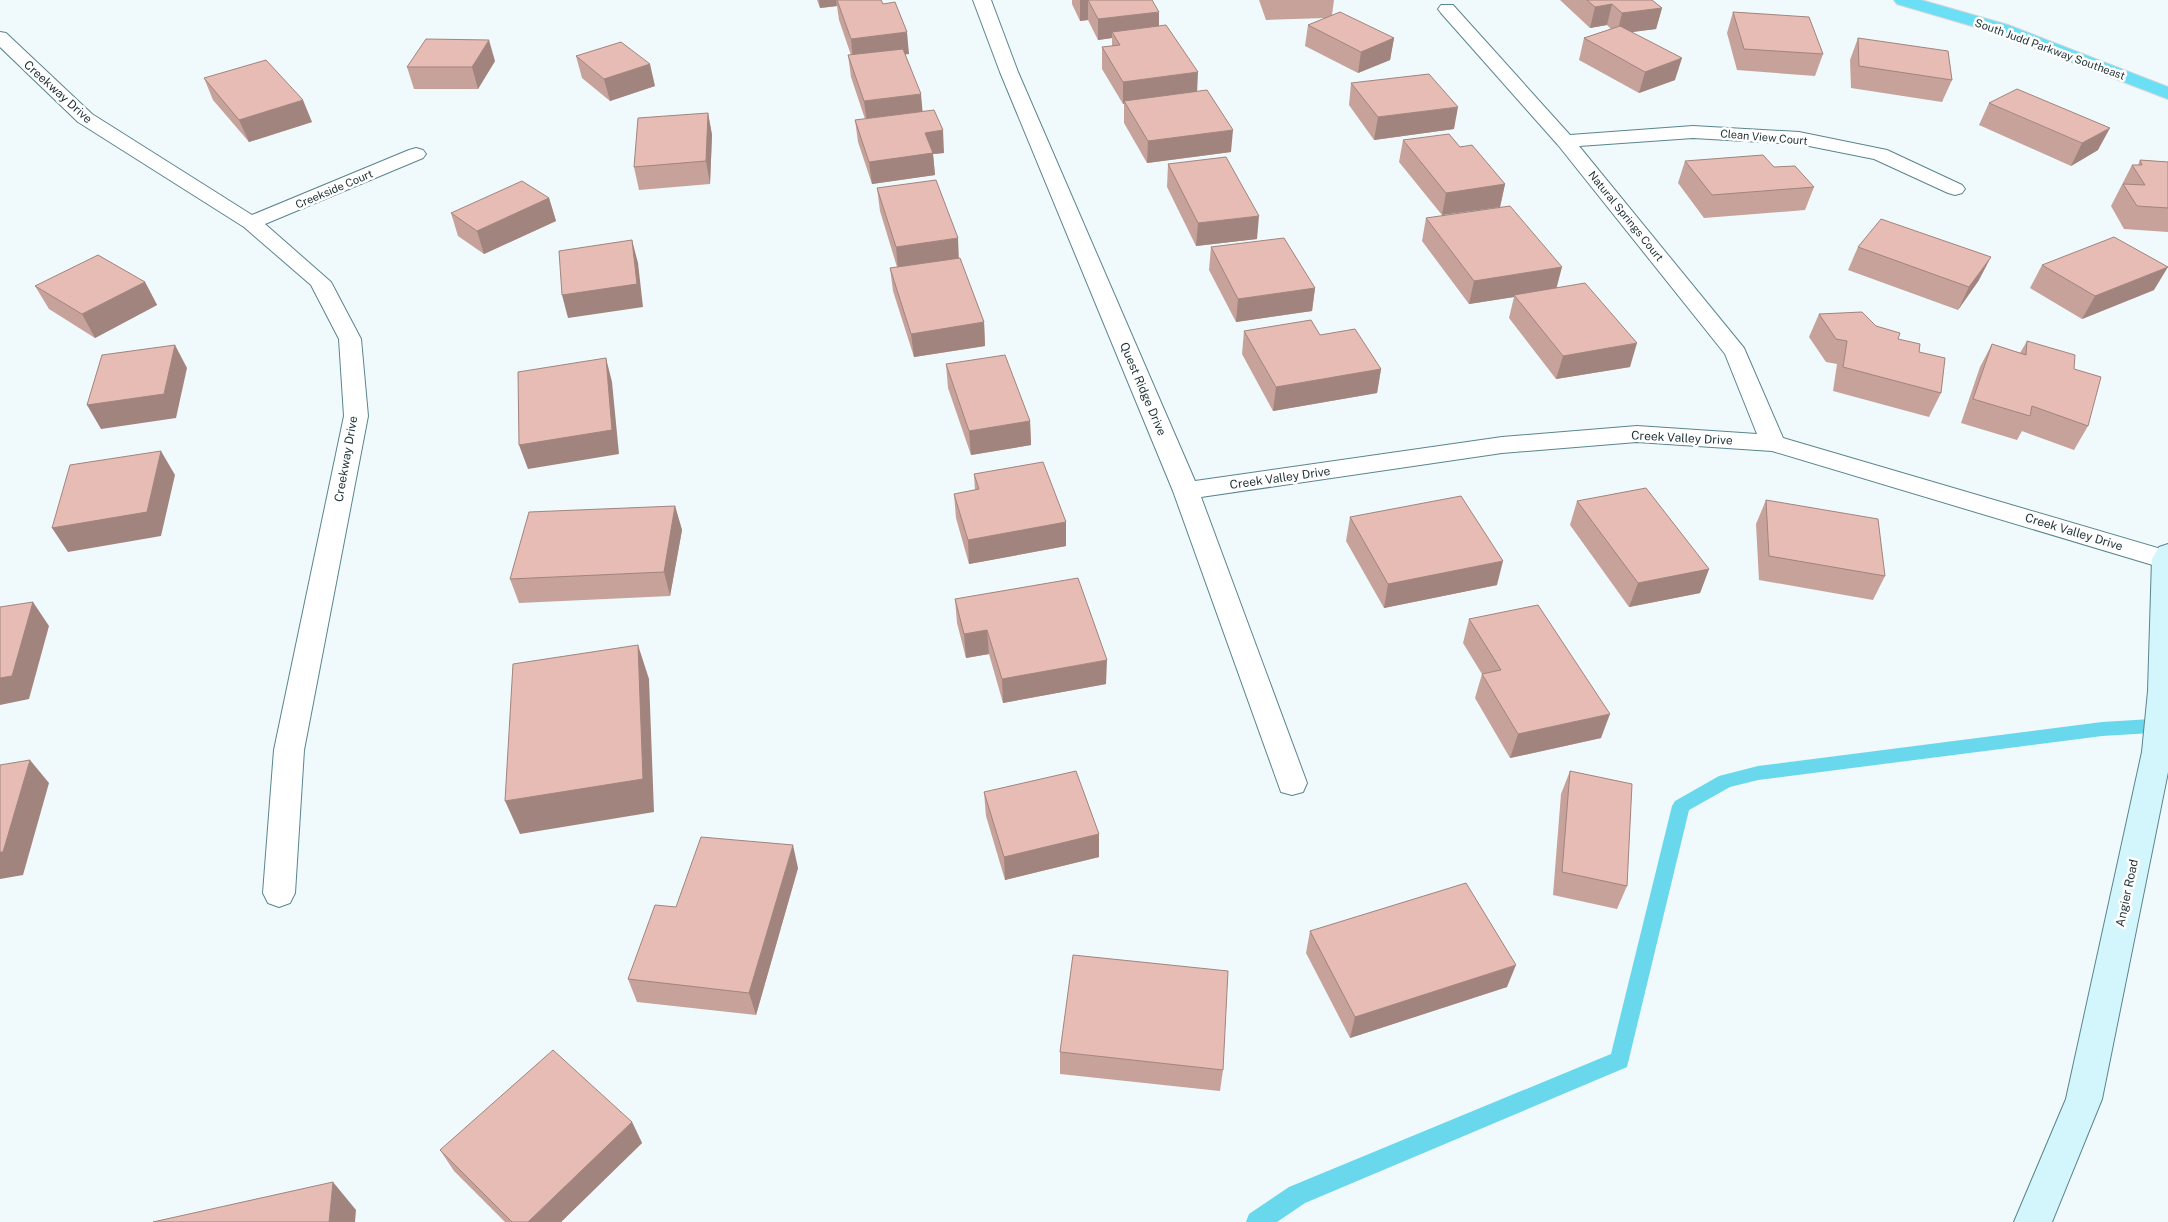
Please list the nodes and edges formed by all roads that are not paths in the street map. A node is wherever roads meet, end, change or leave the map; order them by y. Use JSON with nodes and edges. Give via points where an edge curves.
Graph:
{"nodes":[{"id":1,"x":982,"y":0,"type":"edge"},
{"id":2,"x":1902,"y":0,"type":"edge"},
{"id":3,"x":1447,"y":9,"type":"dead end"},
{"id":4,"x":0,"y":37,"type":"edge"},
{"id":5,"x":2168,"y":94,"type":"edge"},
{"id":6,"x":1565,"y":141,"type":"junction"},
{"id":7,"x":416,"y":154,"type":"dead end"},
{"id":8,"x":1955,"y":189,"type":"dead end"},
{"id":9,"x":251,"y":223,"type":"junction"},
{"id":10,"x":1773,"y":443,"type":"junction"},
{"id":11,"x":1186,"y":491,"type":"junction"},
{"id":12,"x":2167,"y":556,"type":"edge"},
{"id":13,"x":1292,"y":783,"type":"dead end"},
{"id":14,"x":279,"y":893,"type":"dead end"},
{"id":15,"x":2033,"y":1222,"type":"edge"}],
"edges":[{"from":1,"to":11,"type":"street","name":"Quest Ridge Drive"},
{"from":2,"to":5,"type":"highway","name":"South Judd Parkway Southeast","via":[[2002,29]]},
{"from":3,"to":6,"type":"street","name":"Natural Springs Court"},
{"from":4,"to":9,"type":"street","name":"Creekway Drive","via":[[85,118]]},
{"from":6,"to":8,"type":"street","name":"Clean View Court","via":[[1693,132],[1799,138],[1880,154]]},
{"from":6,"to":10,"type":"street","name":"Natural Springs Court","via":[[1736,353]]},
{"from":7,"to":9,"type":"street","name":"Creekside Court"},
{"from":9,"to":14,"type":"street","name":"Creekway Drive","via":[[320,282],[350,339],[356,416],[289,750]]},
{"from":10,"to":11,"type":"street","name":"Creek Valley Drive","via":[[1628,434],[1502,445]]},
{"from":10,"to":12,"type":"street","name":"Creek Valley Drive"},
{"from":11,"to":13,"type":"street","name":"Quest Ridge Drive"},
{"from":12,"to":15,"type":"street","name":"Angier Road","via":[[2157,752],[2084,1099]]}]}
